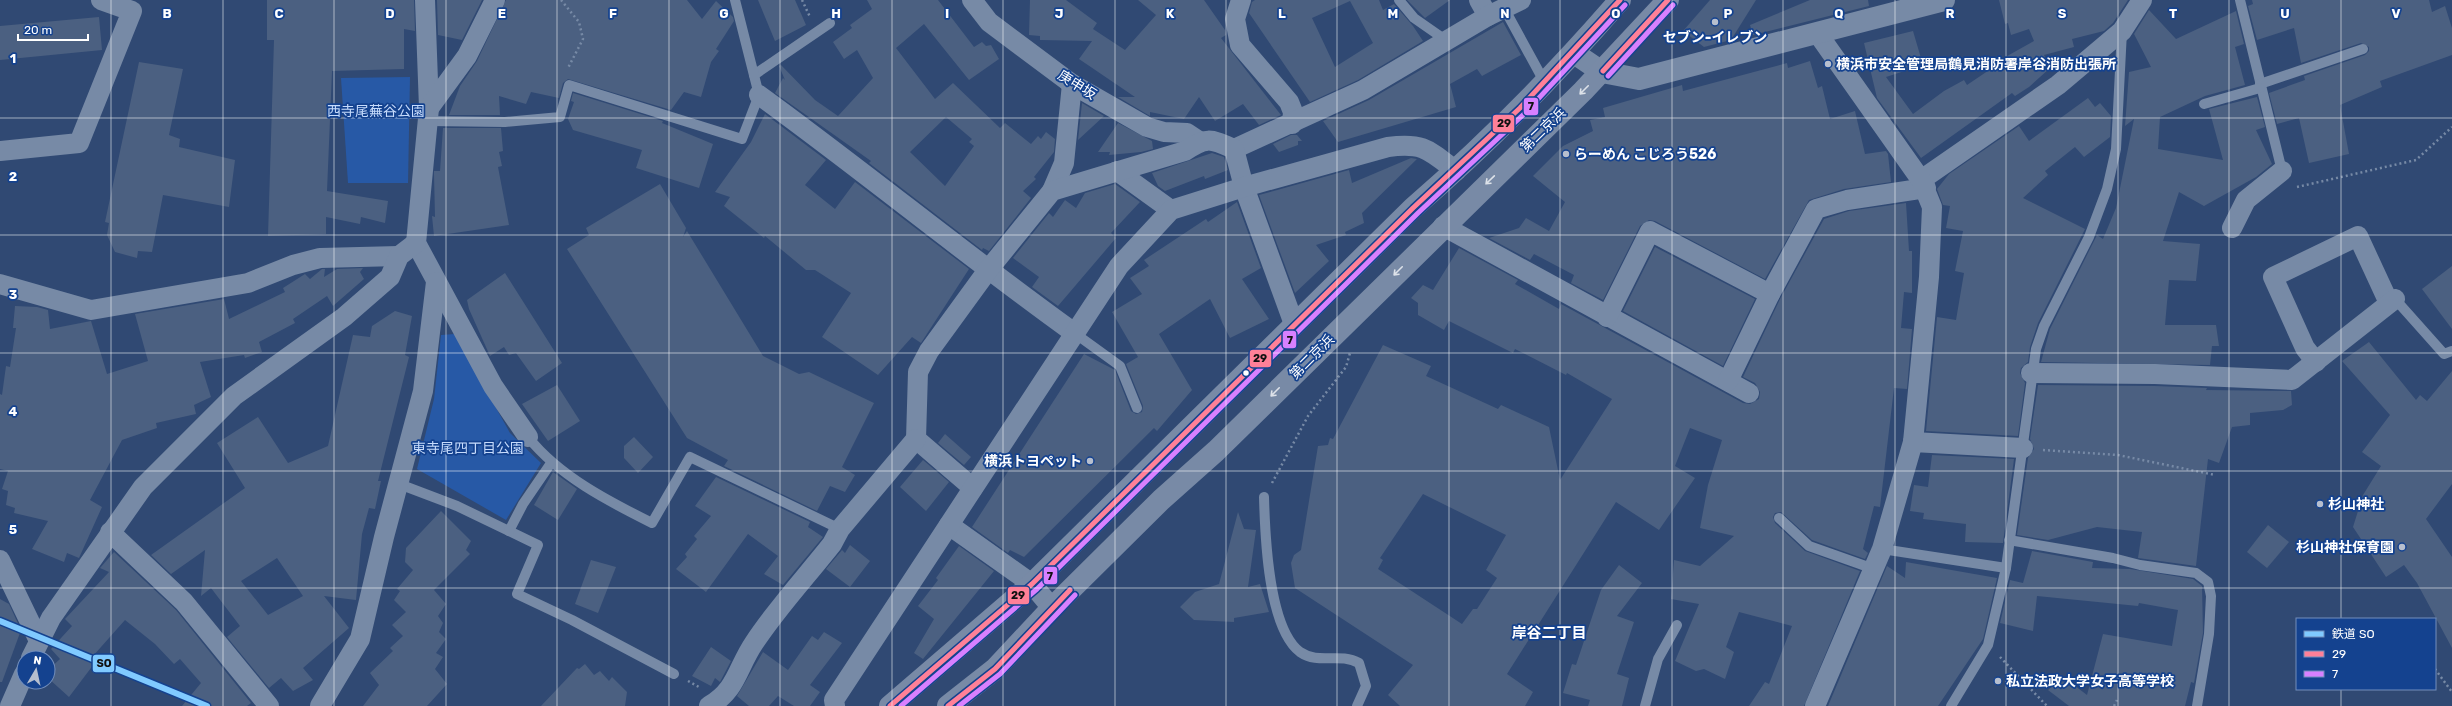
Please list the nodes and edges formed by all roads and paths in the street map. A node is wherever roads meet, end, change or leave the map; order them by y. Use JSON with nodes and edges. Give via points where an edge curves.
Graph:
{"nodes":[{"id":1,"x":101,"y":0,"type":"edge"},
{"id":2,"x":425,"y":0,"type":"edge"},
{"id":3,"x":495,"y":0,"type":"edge"},
{"id":4,"x":562,"y":0,"type":"edge"},
{"id":5,"x":735,"y":0,"type":"edge"},
{"id":6,"x":972,"y":0,"type":"edge"},
{"id":7,"x":1241,"y":0,"type":"edge"},
{"id":8,"x":1399,"y":0,"type":"edge"},
{"id":9,"x":1620,"y":0,"type":"edge"},
{"id":10,"x":1668,"y":0,"type":"edge"},
{"id":11,"x":1944,"y":0,"type":"edge"},
{"id":12,"x":2142,"y":0,"type":"edge"},
{"id":13,"x":2240,"y":0,"type":"edge"},
{"id":14,"x":1498,"y":6,"type":"edge"},
{"id":15,"x":830,"y":23,"type":"dead end"},
{"id":16,"x":2122,"y":31,"type":"junction"},
{"id":17,"x":1818,"y":34,"type":"junction"},
{"id":18,"x":1447,"y":42,"type":"junction"},
{"id":19,"x":2363,"y":49,"type":"dead end"},
{"id":20,"x":1574,"y":53,"type":"junction"},
{"id":21,"x":566,"y":72,"type":"dead end"},
{"id":22,"x":1602,"y":72,"type":"junction"},
{"id":23,"x":754,"y":75,"type":"junction"},
{"id":24,"x":1545,"y":83,"type":"junction"},
{"id":25,"x":1072,"y":84,"type":"junction"},
{"id":26,"x":2260,"y":86,"type":"junction"},
{"id":27,"x":759,"y":95,"type":"junction"},
{"id":28,"x":2204,"y":104,"type":"dead end"},
{"id":29,"x":429,"y":114,"type":"junction"},
{"id":30,"x":1292,"y":124,"type":"junction"},
{"id":31,"x":2452,"y":128,"type":"edge"},
{"id":32,"x":1199,"y":141,"type":"junction"},
{"id":33,"x":1234,"y":149,"type":"junction"},
{"id":34,"x":0,"y":151,"type":"edge"},
{"id":35,"x":1117,"y":171,"type":"junction"},
{"id":36,"x":1456,"y":171,"type":"junction"},
{"id":37,"x":2282,"y":171,"type":"joint"},
{"id":38,"x":1924,"y":184,"type":"junction"},
{"id":39,"x":1244,"y":187,"type":"junction"},
{"id":40,"x":2294,"y":188,"type":"dead end"},
{"id":41,"x":1052,"y":191,"type":"junction"},
{"id":42,"x":1171,"y":210,"type":"junction"},
{"id":43,"x":1443,"y":226,"type":"junction"},
{"id":44,"x":2232,"y":228,"type":"dead end"},
{"id":45,"x":416,"y":243,"type":"junction"},
{"id":46,"x":399,"y":256,"type":"junction"},
{"id":47,"x":988,"y":270,"type":"junction"},
{"id":48,"x":436,"y":282,"type":"junction"},
{"id":49,"x":0,"y":284,"type":"edge"},
{"id":50,"x":1770,"y":294,"type":"junction"},
{"id":51,"x":2392,"y":301,"type":"junction"},
{"id":52,"x":1607,"y":317,"type":"junction"},
{"id":53,"x":1294,"y":324,"type":"junction"},
{"id":54,"x":1073,"y":332,"type":"junction"},
{"id":55,"x":2452,"y":351,"type":"edge"},
{"id":56,"x":1350,"y":353,"type":"dead end"},
{"id":57,"x":2316,"y":362,"type":"junction"},
{"id":58,"x":2031,"y":373,"type":"junction"},
{"id":59,"x":1728,"y":381,"type":"junction"},
{"id":60,"x":1749,"y":393,"type":"dead end"},
{"id":61,"x":1137,"y":408,"type":"dead end"},
{"id":62,"x":528,"y":437,"type":"joint"},
{"id":63,"x":916,"y":439,"type":"junction"},
{"id":64,"x":1913,"y":442,"type":"junction"},
{"id":65,"x":2023,"y":448,"type":"junction"},
{"id":66,"x":551,"y":463,"type":"junction"},
{"id":67,"x":2215,"y":475,"type":"dead end"},
{"id":68,"x":399,"y":484,"type":"junction"},
{"id":69,"x":973,"y":488,"type":"junction"},
{"id":70,"x":1264,"y":497,"type":"joint"},
{"id":71,"x":1779,"y":518,"type":"dead end"},
{"id":72,"x":948,"y":525,"type":"junction"},
{"id":73,"x":840,"y":529,"type":"junction"},
{"id":74,"x":510,"y":531,"type":"junction"},
{"id":75,"x":110,"y":532,"type":"junction"},
{"id":76,"x":2010,"y":540,"type":"junction"},
{"id":77,"x":1882,"y":550,"type":"junction"},
{"id":78,"x":0,"y":560,"type":"edge"},
{"id":79,"x":2006,"y":568,"type":"junction"},
{"id":80,"x":1874,"y":569,"type":"junction"},
{"id":81,"x":1032,"y":584,"type":"junction"},
{"id":82,"x":1052,"y":608,"type":"junction"},
{"id":83,"x":1677,"y":625,"type":"dead end"},
{"id":84,"x":1988,"y":645,"type":"junction"},
{"id":85,"x":35,"y":650,"type":"edge"},
{"id":86,"x":2436,"y":670,"type":"edge"},
{"id":87,"x":674,"y":674,"type":"joint"},
{"id":88,"x":17,"y":690,"type":"edge"},
{"id":89,"x":2452,"y":692,"type":"edge"},
{"id":90,"x":715,"y":700,"type":"edge"},
{"id":91,"x":2117,"y":700,"type":"dead end"},
{"id":92,"x":10,"y":706,"type":"edge"},
{"id":93,"x":269,"y":706,"type":"edge"},
{"id":94,"x":320,"y":706,"type":"edge"},
{"id":95,"x":835,"y":706,"type":"edge"},
{"id":96,"x":890,"y":706,"type":"edge"},
{"id":97,"x":948,"y":706,"type":"edge"},
{"id":98,"x":1357,"y":706,"type":"edge"},
{"id":99,"x":1645,"y":706,"type":"edge"},
{"id":100,"x":1815,"y":706,"type":"edge"},
{"id":101,"x":1951,"y":706,"type":"edge"},
{"id":102,"x":2047,"y":706,"type":"edge"},
{"id":103,"x":2114,"y":706,"type":"edge"},
{"id":104,"x":2198,"y":706,"type":"edge"}],
"edges":[{"from":1,"to":34,"type":"street","via":[[132,11],[79,143]]},
{"from":2,"to":29,"type":"street"},
{"from":3,"to":29,"type":"street","via":[[467,56]]},
{"from":4,"to":21,"type":"path","via":[[579,22],[583,39]]},
{"from":5,"to":23,"type":"lane"},
{"from":6,"to":25,"type":"street","name":"庚申坂","via":[[989,22]]},
{"from":7,"to":30,"type":"street","via":[[1235,19],[1240,45],[1289,102],[1293,112]]},
{"from":8,"to":18,"type":"lane","via":[[1414,18]]},
{"from":9,"to":20,"type":"highway"},
{"from":10,"to":22,"type":"highway","name":"第二京浜"},
{"from":11,"to":17,"type":"street"},
{"from":12,"to":16,"type":"street"},
{"from":13,"to":26,"type":"lane"},
{"from":14,"to":18,"type":"street"},
{"from":14,"to":24,"type":"lane"},
{"from":15,"to":23,"type":"lane"},
{"from":16,"to":38,"type":"street","via":[[2058,84]]},
{"from":16,"to":58,"type":"lane","via":[[2116,149],[2107,189],[2089,237],[2044,326]]},
{"from":17,"to":22,"type":"street","via":[[1639,79]]},
{"from":17,"to":38,"type":"street"},
{"from":18,"to":30,"type":"street","via":[[1363,90]]},
{"from":19,"to":26,"type":"lane"},
{"from":20,"to":22,"type":"street"},
{"from":20,"to":24,"type":"highway"},
{"from":22,"to":43,"type":"highway","name":"第二京浜","one_way":true},
{"from":23,"to":27,"type":"lane"},
{"from":24,"to":36,"type":"highway"},
{"from":25,"to":32,"type":"street","name":"庚申坂","via":[[1147,127],[1164,132],[1187,133]]},
{"from":25,"to":41,"type":"street","via":[[1064,163]]},
{"from":26,"to":28,"type":"lane"},
{"from":26,"to":37,"type":"lane"},
{"from":27,"to":29,"type":"lane","via":[[742,139],[569,85],[560,117],[505,122]]},
{"from":27,"to":47,"type":"street","via":[[846,158]]},
{"from":29,"to":45,"type":"street"},
{"from":30,"to":33,"type":"street"},
{"from":31,"to":40,"type":"path","via":[[2416,160]]},
{"from":32,"to":33,"type":"street","via":[[1211,139]]},
{"from":32,"to":35,"type":"street","via":[[1185,151]]},
{"from":33,"to":39,"type":"street"},
{"from":35,"to":41,"type":"street"},
{"from":35,"to":42,"type":"street"},
{"from":36,"to":39,"type":"street","via":[[1426,148],[1408,144],[1388,147]]},
{"from":36,"to":53,"type":"highway","via":[[1413,208]]},
{"from":37,"to":44,"type":"street","via":[[2246,200]]},
{"from":38,"to":50,"type":"street","via":[[1816,209]]},
{"from":38,"to":64,"type":"street","via":[[1932,207],[1929,277]]},
{"from":39,"to":42,"type":"street"},
{"from":39,"to":53,"type":"street"},
{"from":41,"to":47,"type":"street"},
{"from":42,"to":54,"type":"street","via":[[1118,266]]},
{"from":43,"to":52,"type":"street"},
{"from":43,"to":82,"type":"highway","name":"第二京浜","one_way":true,"via":[[1216,451],[1161,500]]},
{"from":45,"to":46,"type":"street"},
{"from":45,"to":48,"type":"street"},
{"from":46,"to":49,"type":"street","via":[[320,258],[293,265],[248,283],[92,310]]},
{"from":46,"to":75,"type":"street","via":[[390,277],[344,316],[234,396],[143,487]]},
{"from":47,"to":54,"type":"street"},
{"from":47,"to":63,"type":"street","via":[[929,351],[918,372]]},
{"from":48,"to":62,"type":"street","via":[[493,386]]},
{"from":48,"to":68,"type":"street","via":[[423,391]]},
{"from":50,"to":52,"type":"street","via":[[1650,231]]},
{"from":50,"to":59,"type":"street"},
{"from":51,"to":55,"type":"lane","via":[[2444,354]]},
{"from":51,"to":57,"type":"street"},
{"from":51,"to":57,"type":"street","via":[[2358,236],[2272,277],[2305,348]]},
{"from":52,"to":59,"type":"street"},
{"from":53,"to":81,"type":"highway"},
{"from":54,"to":61,"type":"lane","via":[[1120,366]]},
{"from":54,"to":69,"type":"street"},
{"from":56,"to":70,"type":"path","via":[[1346,367],[1308,416]]},
{"from":57,"to":58,"type":"street","via":[[2292,380],[2155,374]]},
{"from":58,"to":65,"type":"lane"},
{"from":59,"to":60,"type":"street"},
{"from":62,"to":66,"type":"lane"},
{"from":63,"to":69,"type":"street"},
{"from":63,"to":73,"type":"street"},
{"from":64,"to":65,"type":"street"},
{"from":64,"to":77,"type":"street"},
{"from":65,"to":67,"type":"path","via":[[2118,455]]},
{"from":65,"to":76,"type":"lane"},
{"from":66,"to":73,"type":"lane","via":[[611,502],[652,523],[690,457]]},
{"from":66,"to":74,"type":"lane","via":[[522,504]]},
{"from":68,"to":74,"type":"lane","via":[[457,506]]},
{"from":68,"to":94,"type":"street","via":[[360,639]]},
{"from":69,"to":72,"type":"street"},
{"from":70,"to":98,"type":"lane","via":[[1269,579],[1283,627],[1299,651],[1314,659],[1348,657],[1358,663],[1366,686]]},
{"from":71,"to":80,"type":"lane","via":[[1809,546]]},
{"from":72,"to":81,"type":"street"},
{"from":72,"to":95,"type":"street","via":[[834,700]]},
{"from":73,"to":90,"type":"street","via":[[832,544],[754,643],[731,689]]},
{"from":74,"to":87,"type":"lane","via":[[538,545],[517,594]]},
{"from":75,"to":85,"type":"street","via":[[51,618]]},
{"from":75,"to":93,"type":"street","via":[[184,602]]},
{"from":76,"to":79,"type":"lane"},
{"from":76,"to":104,"type":"lane","via":[[2196,573],[2208,582],[2211,596],[2209,634]]},
{"from":77,"to":79,"type":"lane"},
{"from":77,"to":80,"type":"street"},
{"from":78,"to":85,"type":"street"},
{"from":79,"to":84,"type":"lane"},
{"from":80,"to":100,"type":"street"},
{"from":81,"to":82,"type":"street"},
{"from":81,"to":96,"type":"highway"},
{"from":82,"to":97,"type":"highway","name":"第二京浜","via":[[995,669]]},
{"from":83,"to":99,"type":"lane","via":[[1658,659]]},
{"from":84,"to":101,"type":"lane"},
{"from":84,"to":102,"type":"path"},
{"from":86,"to":89,"type":"path"},
{"from":87,"to":90,"type":"path"},
{"from":88,"to":92,"type":"street"},
{"from":91,"to":103,"type":"path"}]}
